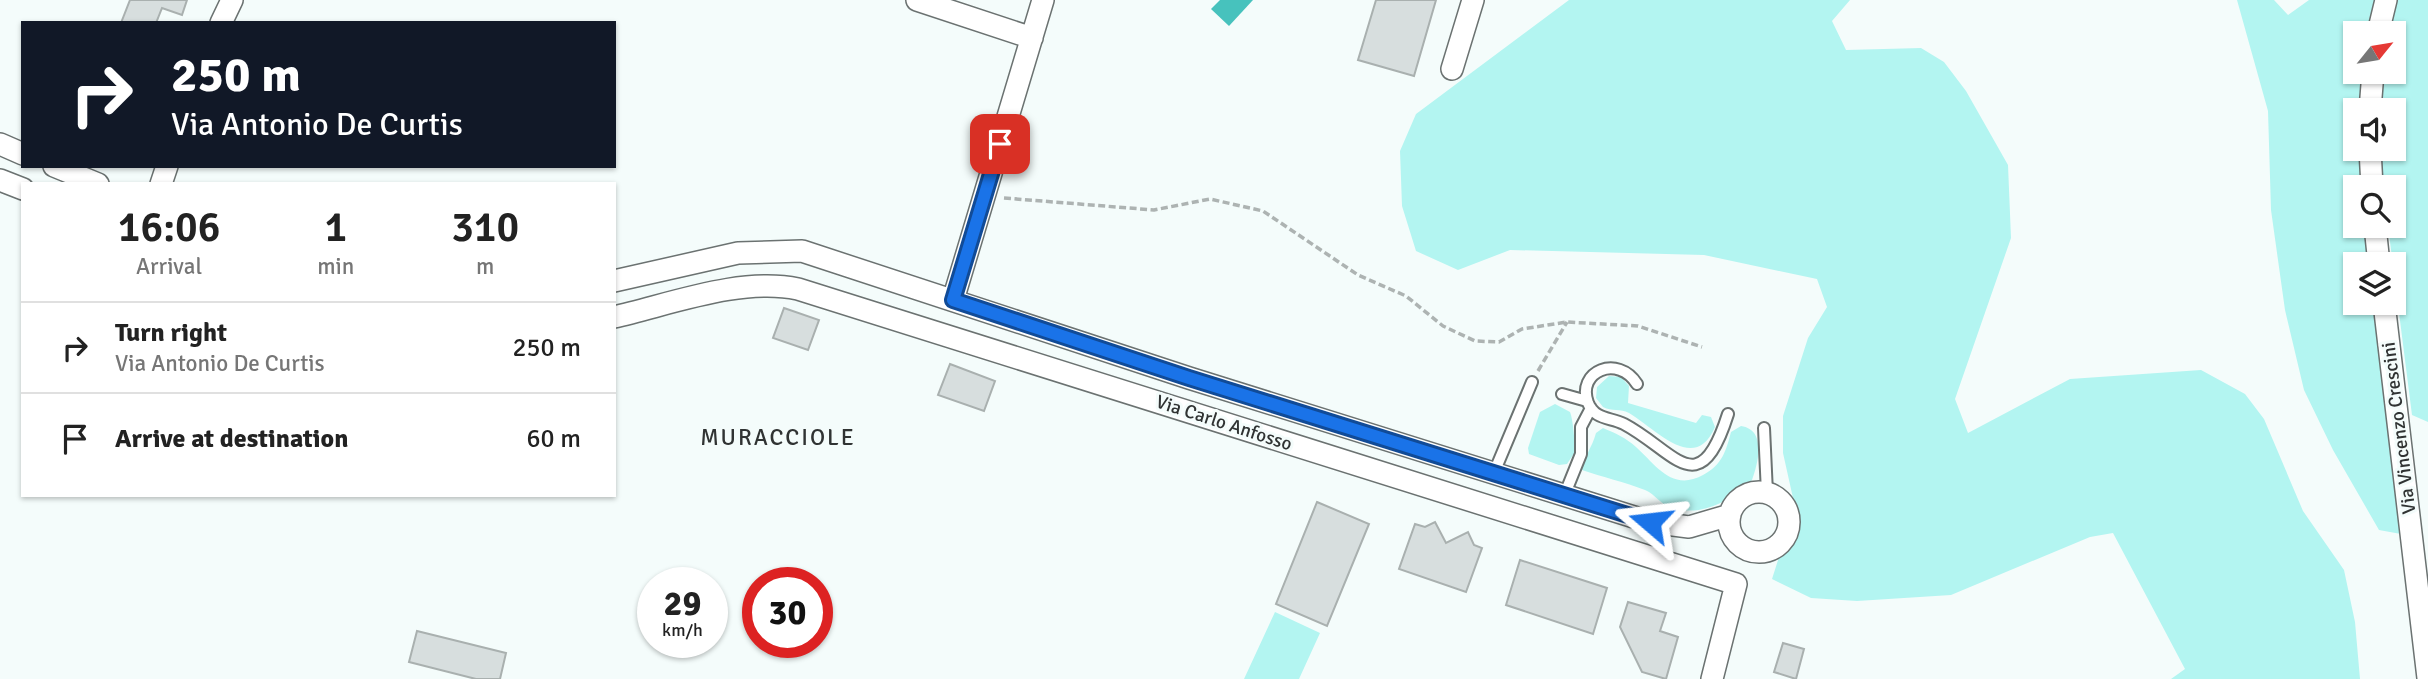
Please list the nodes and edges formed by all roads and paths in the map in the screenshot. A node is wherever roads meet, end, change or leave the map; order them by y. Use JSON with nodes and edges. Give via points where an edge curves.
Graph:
{"nodes":[{"id":1,"x":232,"y":0,"type":"edge"},
{"id":2,"x":917,"y":0,"type":"edge"},
{"id":3,"x":1043,"y":0,"type":"edge"},
{"id":4,"x":1473,"y":0,"type":"edge"},
{"id":5,"x":2386,"y":0,"type":"edge"},
{"id":6,"x":222,"y":21,"type":"edge"},
{"id":7,"x":2381,"y":21,"type":"edge"},
{"id":8,"x":1032,"y":38,"type":"junction"},
{"id":9,"x":1452,"y":69,"type":"dead end"},
{"id":10,"x":0,"y":144,"type":"edge"},
{"id":11,"x":21,"y":152,"type":"edge"},
{"id":12,"x":59,"y":168,"type":"edge"},
{"id":13,"x":0,"y":180,"type":"edge"},
{"id":14,"x":93,"y":182,"type":"edge"},
{"id":15,"x":21,"y":189,"type":"edge"},
{"id":16,"x":984,"y":197,"type":"junction"},
{"id":17,"x":616,"y":281,"type":"edge"},
{"id":18,"x":953,"y":300,"type":"junction"},
{"id":19,"x":2385,"y":315,"type":"edge"},
{"id":20,"x":616,"y":317,"type":"edge"},
{"id":21,"x":1567,"y":322,"type":"junction"},
{"id":22,"x":1702,"y":347,"type":"dead end"},
{"id":23,"x":1189,"y":378,"type":"junction"},
{"id":24,"x":1531,"y":382,"type":"joint"},
{"id":25,"x":1637,"y":384,"type":"dead end"},
{"id":26,"x":1562,"y":394,"type":"dead end"},
{"id":27,"x":1589,"y":404,"type":"junction"},
{"id":28,"x":1181,"y":409,"type":"junction"},
{"id":29,"x":1728,"y":414,"type":"dead end"},
{"id":30,"x":1764,"y":428,"type":"dead end"},
{"id":31,"x":1493,"y":475,"type":"junction"},
{"id":32,"x":1767,"y":493,"type":"junction"},
{"id":33,"x":1564,"y":496,"type":"junction"},
{"id":34,"x":1730,"y":515,"type":"junction"},
{"id":35,"x":1750,"y":550,"type":"junction"},
{"id":36,"x":1736,"y":584,"type":"junction"},
{"id":37,"x":2428,"y":678,"type":"edge"},
{"id":38,"x":1712,"y":679,"type":"edge"}],
"edges":[{"from":1,"to":6,"type":"street"},
{"from":2,"to":8,"type":"street"},
{"from":3,"to":8,"type":"street"},
{"from":4,"to":9,"type":"street"},
{"from":5,"to":7,"type":"street"},
{"from":8,"to":16,"type":"street"},
{"from":10,"to":11,"type":"street"},
{"from":12,"to":14,"type":"street"},
{"from":13,"to":15,"type":"street"},
{"from":16,"to":18,"type":"street"},
{"from":16,"to":21,"type":"path","via":[[1154,209],[1210,199],[1263,211],[1358,275],[1406,296],[1443,326],[1475,341],[1499,342],[1522,330]]},
{"from":17,"to":18,"type":"street","via":[[738,253],[779,250],[814,255]]},
{"from":18,"to":23,"type":"street"},
{"from":19,"to":37,"type":"street","name":"Via Vincenzo Crescini"},
{"from":20,"to":28,"type":"street","name":"Via Carlo Anfosso","via":[[746,286],[781,286]]},
{"from":21,"to":22,"type":"path","via":[[1638,326]]},
{"from":21,"to":24,"type":"path"},
{"from":23,"to":28,"type":"street"},
{"from":23,"to":31,"type":"street"},
{"from":24,"to":31,"type":"lane"},
{"from":25,"to":27,"type":"lane","via":[[1617,368],[1600,370],[1588,383]]},
{"from":26,"to":27,"type":"lane"},
{"from":27,"to":29,"type":"lane","via":[[1604,419],[1624,424],[1685,464],[1713,453]]},
{"from":27,"to":33,"type":"lane","via":[[1581,427],[1581,454]]},
{"from":28,"to":36,"type":"street","name":"Via Carlo Anfosso"},
{"from":30,"to":32,"type":"lane"},
{"from":31,"to":33,"type":"street"},
{"from":32,"to":34,"type":"street","via":[[1742,497]]},
{"from":32,"to":35,"type":"street","via":[[1787,511],[1789,527],[1776,547]]},
{"from":33,"to":34,"type":"street","via":[[1650,522],[1689,527]]},
{"from":34,"to":35,"type":"street","via":[[1734,537]]},
{"from":35,"to":36,"type":"street"},
{"from":36,"to":38,"type":"street"}]}
